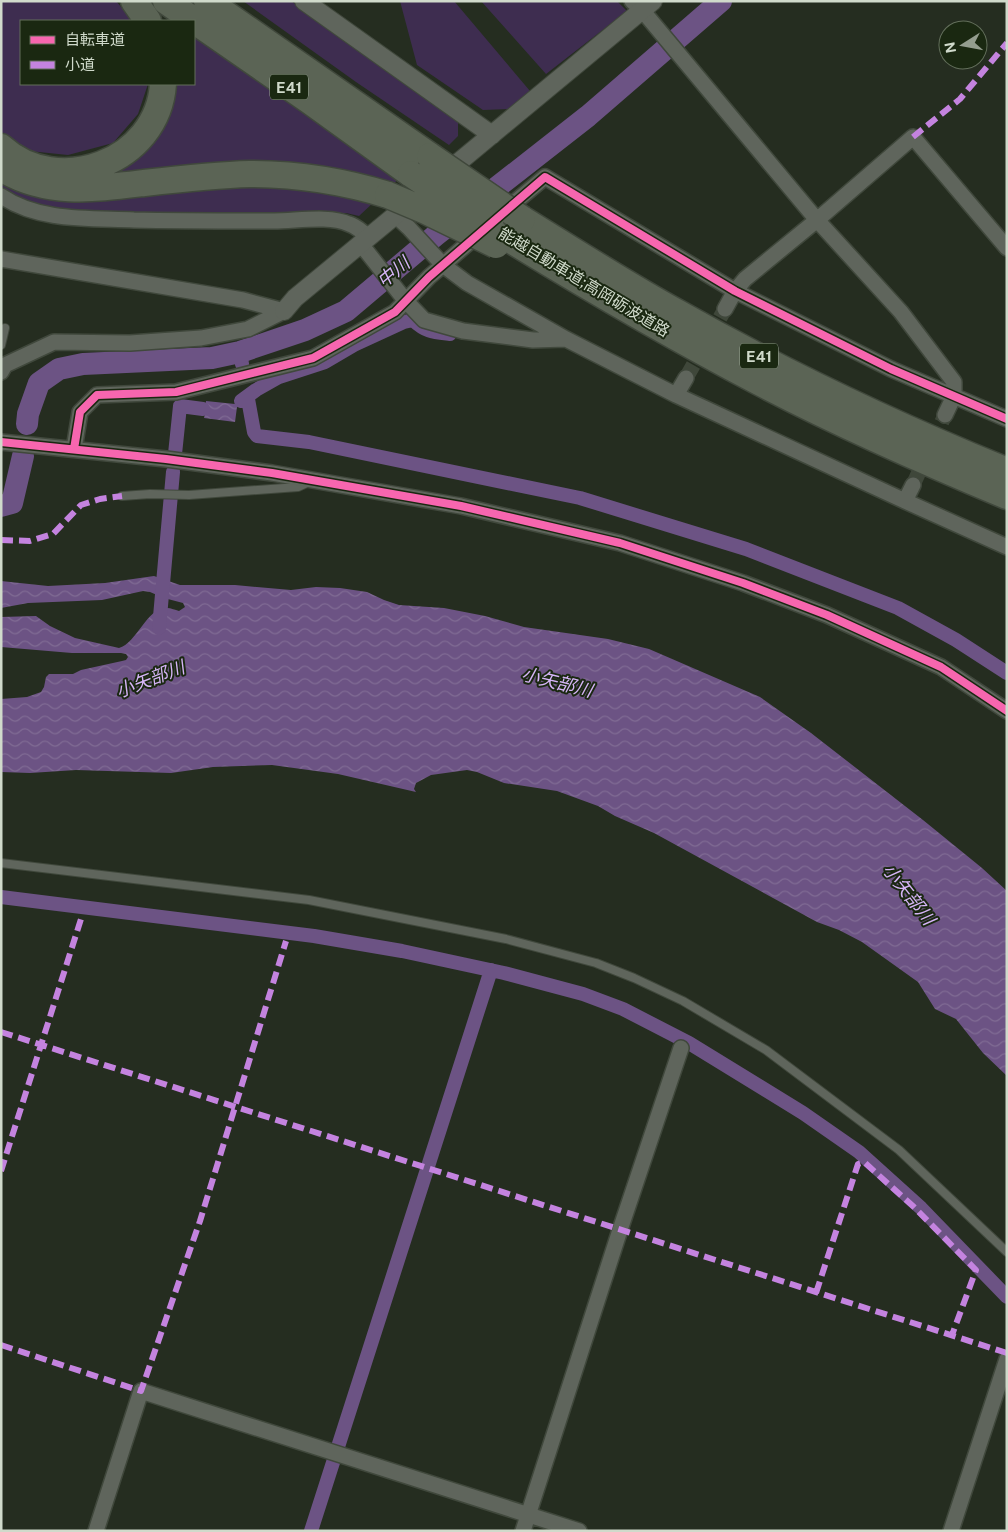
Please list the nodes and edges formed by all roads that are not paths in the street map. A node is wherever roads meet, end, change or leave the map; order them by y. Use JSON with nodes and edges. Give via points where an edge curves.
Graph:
{"nodes":[{"id":1,"x":134,"y":1,"type":"edge"},
{"id":2,"x":166,"y":1,"type":"edge"},
{"id":3,"x":207,"y":1,"type":"edge"},
{"id":4,"x":221,"y":1,"type":"edge"},
{"id":5,"x":304,"y":1,"type":"edge"},
{"id":6,"x":643,"y":4,"type":"edge"},
{"id":7,"x":147,"y":20,"type":"edge"},
{"id":8,"x":193,"y":20,"type":"edge"},
{"id":9,"x":195,"y":21,"type":"edge"},
{"id":10,"x":163,"y":85,"type":"edge"},
{"id":11,"x":492,"y":135,"type":"junction"},
{"id":12,"x":1,"y":147,"type":"edge"},
{"id":13,"x":430,"y":156,"type":"junction"},
{"id":14,"x":1,"y":168,"type":"edge"},
{"id":15,"x":1,"y":196,"type":"edge"},
{"id":16,"x":391,"y":205,"type":"junction"},
{"id":17,"x":817,"y":220,"type":"junction"},
{"id":18,"x":508,"y":234,"type":"junction"},
{"id":19,"x":364,"y":240,"type":"junction"},
{"id":20,"x":1007,"y":248,"type":"edge"},
{"id":21,"x":1,"y":259,"type":"edge"},
{"id":22,"x":440,"y":262,"type":"junction"},
{"id":23,"x":735,"y":291,"type":"junction"},
{"id":24,"x":401,"y":296,"type":"junction"},
{"id":25,"x":725,"y":309,"type":"tunnel mouth"},
{"id":26,"x":284,"y":311,"type":"junction"},
{"id":27,"x":5,"y":328,"type":"dead end"},
{"id":28,"x":566,"y":339,"type":"junction"},
{"id":29,"x":1,"y":345,"type":"edge"},
{"id":30,"x":1,"y":372,"type":"edge"},
{"id":31,"x":686,"y":378,"type":"tunnel mouth"},
{"id":32,"x":676,"y":395,"type":"junction"},
{"id":33,"x":954,"y":396,"type":"junction"},
{"id":34,"x":945,"y":415,"type":"tunnel mouth"},
{"id":35,"x":1007,"y":419,"type":"edge"},
{"id":36,"x":1,"y":442,"type":"edge"},
{"id":37,"x":74,"y":449,"type":"junction"},
{"id":38,"x":1007,"y":471,"type":"edge"},
{"id":39,"x":313,"y":481,"type":"junction"},
{"id":40,"x":912,"y":485,"type":"tunnel mouth"},
{"id":41,"x":122,"y":496,"type":"dead end"},
{"id":42,"x":1007,"y":496,"type":"edge"},
{"id":43,"x":905,"y":502,"type":"junction"},
{"id":44,"x":1007,"y":547,"type":"edge"},
{"id":45,"x":1007,"y":711,"type":"edge"},
{"id":46,"x":1,"y":863,"type":"edge"},
{"id":47,"x":681,"y":1048,"type":"dead end"},
{"id":48,"x":1007,"y":1252,"type":"edge"},
{"id":49,"x":1007,"y":1359,"type":"edge"},
{"id":50,"x":528,"y":1514,"type":"junction"},
{"id":51,"x":96,"y":1531,"type":"edge"},
{"id":52,"x":523,"y":1531,"type":"edge"},
{"id":53,"x":579,"y":1531,"type":"edge"},
{"id":54,"x":951,"y":1531,"type":"edge"}],
"edges":[{"from":1,"to":7,"type":"highway"},
{"from":2,"to":8,"type":"highway","name":"能越自動車道;高岡砺波道路","number":"E41","bridge":true},
{"from":3,"to":13,"type":"highway","name":"能越自動車道;高岡砺波道路","number":"E41"},
{"from":4,"to":13,"type":"highway","via":[[394,126]]},
{"from":5,"to":11,"type":"street"},
{"from":6,"to":11,"type":"street"},
{"from":6,"to":17,"type":"street","via":[[661,33]]},
{"from":9,"to":18,"type":"highway","name":"能越自動車道;高岡砺波道路","number":"E41","bridge":true,"via":[[411,174]]},
{"from":10,"to":12,"type":"highway","via":[[159,106],[150,126],[137,142],[106,162],[74,171],[53,170],[19,160]]},
{"from":11,"to":16,"type":"street"},
{"from":13,"to":18,"type":"highway","name":"能越自動車道;高岡砺波道路","number":"E41","bridge":true},
{"from":14,"to":16,"type":"highway","via":[[35,184],[75,189],[250,174],[314,178],[352,185]]},
{"from":15,"to":19,"type":"street","via":[[37,213],[80,218],[333,219],[350,224]]},
{"from":16,"to":18,"type":"highway","bridge":true,"via":[[426,210]]},
{"from":16,"to":19,"type":"street"},
{"from":16,"to":22,"type":"street"},
{"from":17,"to":20,"type":"street","via":[[914,137]]},
{"from":17,"to":23,"type":"street","via":[[744,279]]},
{"from":17,"to":33,"type":"street","via":[[901,312],[954,382]]},
{"from":18,"to":38,"type":"highway","name":"能越自動車道;高岡砺波道路","number":"E41","via":[[670,308],[859,407]]},
{"from":18,"to":42,"type":"highway","number":"E41","via":[[612,310],[846,425]]},
{"from":19,"to":24,"type":"street","via":[[380,270]]},
{"from":19,"to":26,"type":"street"},
{"from":21,"to":26,"type":"street","via":[[243,300]]},
{"from":22,"to":23,"type":"street","via":[[545,176]]},
{"from":22,"to":24,"type":"street"},
{"from":22,"to":28,"type":"street","via":[[467,283]]},
{"from":23,"to":25,"type":"street"},
{"from":23,"to":33,"type":"street","via":[[891,369]]},
{"from":24,"to":28,"type":"street","via":[[424,320],[463,331],[533,340]]},
{"from":24,"to":37,"type":"street","via":[[396,312],[313,358],[176,392],[97,395],[80,412]]},
{"from":26,"to":30,"type":"street","via":[[248,328],[201,338],[130,343],[54,342],[5,365]]},
{"from":27,"to":29,"type":"lane"},
{"from":28,"to":32,"type":"street"},
{"from":31,"to":32,"type":"street"},
{"from":32,"to":43,"type":"street"},
{"from":33,"to":34,"type":"street"},
{"from":33,"to":35,"type":"street"},
{"from":36,"to":37,"type":"street"},
{"from":37,"to":39,"type":"street","via":[[175,460]]},
{"from":39,"to":41,"type":"lane","via":[[298,487]]},
{"from":39,"to":45,"type":"street","via":[[461,506],[611,541],[734,580],[827,615],[941,667]]},
{"from":40,"to":43,"type":"street"},
{"from":43,"to":44,"type":"street"},
{"from":46,"to":48,"type":"lane","via":[[309,900],[506,939],[596,963],[683,1001],[766,1050],[899,1150]]},
{"from":47,"to":50,"type":"street"},
{"from":49,"to":54,"type":"street"},
{"from":50,"to":51,"type":"street","via":[[141,1391]]},
{"from":50,"to":52,"type":"street"},
{"from":50,"to":53,"type":"street"}]}
